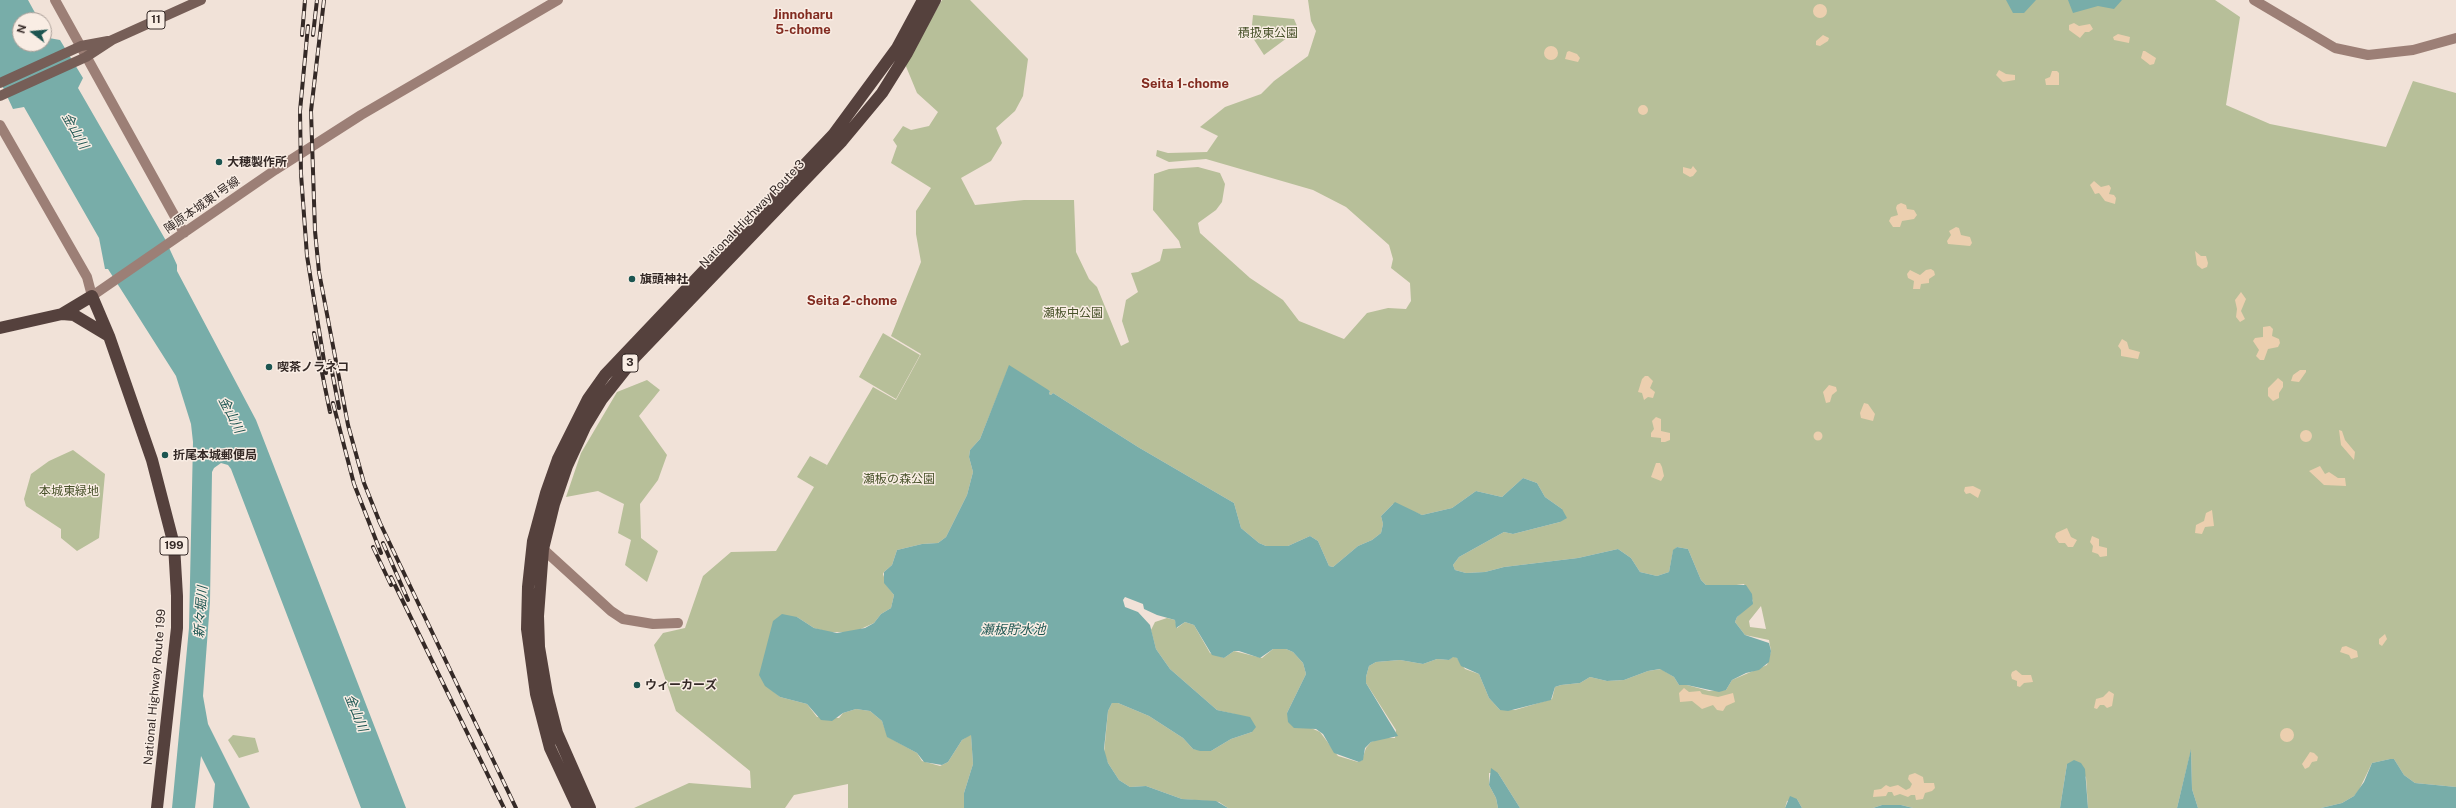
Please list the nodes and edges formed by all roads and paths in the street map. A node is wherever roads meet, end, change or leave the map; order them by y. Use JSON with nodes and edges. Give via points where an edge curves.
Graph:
{"nodes":[{"id":1,"x":55,"y":0,"type":"edge"},
{"id":2,"x":201,"y":0,"type":"edge"},
{"id":3,"x":558,"y":0,"type":"edge"},
{"id":4,"x":922,"y":0,"type":"edge"},
{"id":5,"x":935,"y":0,"type":"edge"},
{"id":6,"x":2254,"y":0,"type":"edge"},
{"id":7,"x":2456,"y":38,"type":"edge"},
{"id":8,"x":112,"y":40,"type":"junction"},
{"id":9,"x":77,"y":48,"type":"junction"},
{"id":10,"x":82,"y":59,"type":"junction"},
{"id":11,"x":0,"y":83,"type":"edge"},
{"id":12,"x":2,"y":96,"type":"edge"},
{"id":13,"x":0,"y":124,"type":"edge"},
{"id":14,"x":184,"y":233,"type":"junction"},
{"id":15,"x":92,"y":296,"type":"junction"},
{"id":16,"x":62,"y":314,"type":"junction"},
{"id":17,"x":0,"y":328,"type":"edge"},
{"id":18,"x":109,"y":336,"type":"junction"},
{"id":19,"x":543,"y":549,"type":"junction"},
{"id":20,"x":678,"y":623,"type":"dead end"},
{"id":21,"x":158,"y":808,"type":"edge"},
{"id":22,"x":578,"y":808,"type":"edge"},
{"id":23,"x":590,"y":808,"type":"edge"}],
"edges":[{"from":1,"to":9,"type":"street"},
{"from":2,"to":8,"type":"main road","number":"11"},
{"from":3,"to":14,"type":"street","name":"陣原本城東1号線","via":[[361,115]]},
{"from":4,"to":22,"type":"highway","name":"National Highway Route 3","number":"3","via":[[897,48],[833,135],[605,375],[588,399],[558,459],[533,541],[528,587],[528,629],[536,694],[549,742]]},
{"from":5,"to":19,"type":"highway","name":"National Highway Route 3","number":"3","via":[[882,93],[842,141],[636,356],[602,399],[585,426],[567,466]]},
{"from":6,"to":7,"type":"street","via":[[2335,48],[2368,55],[2413,50]]},
{"from":8,"to":9,"type":"main road","number":"11"},
{"from":8,"to":10,"type":"main road","number":"11"},
{"from":9,"to":10,"type":"street"},
{"from":9,"to":11,"type":"main road","number":"11"},
{"from":10,"to":12,"type":"main road","number":"11"},
{"from":10,"to":14,"type":"street"},
{"from":13,"to":15,"type":"street","via":[[87,277]]},
{"from":14,"to":15,"type":"street","name":"陣原本城東1号線"},
{"from":15,"to":16,"type":"highway"},
{"from":15,"to":18,"type":"highway","name":"National Highway Route 199","number":"199"},
{"from":16,"to":17,"type":"highway"},
{"from":16,"to":18,"type":"highway","via":[[74,315]]},
{"from":18,"to":21,"type":"highway","name":"National Highway Route 199","number":"199","via":[[152,460],[174,545],[177,628]]},
{"from":19,"to":20,"type":"street","via":[[623,619],[653,624]]},
{"from":19,"to":23,"type":"highway","name":"National Highway Route 3","number":"3","via":[[538,616],[539,647],[547,694],[557,733]]}]}
